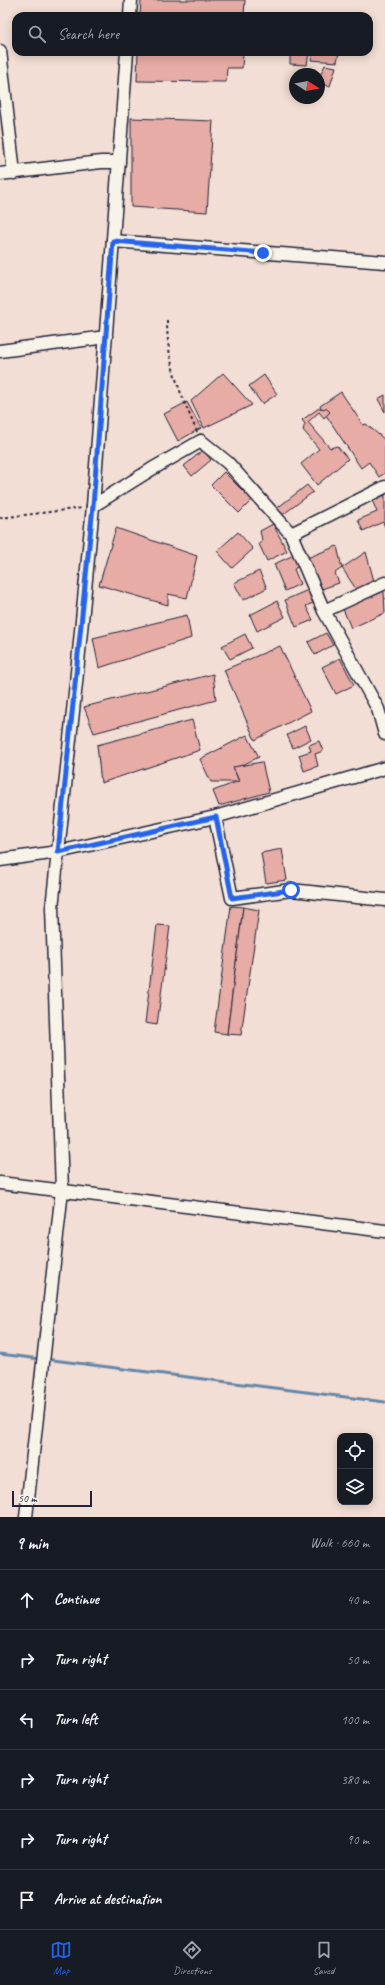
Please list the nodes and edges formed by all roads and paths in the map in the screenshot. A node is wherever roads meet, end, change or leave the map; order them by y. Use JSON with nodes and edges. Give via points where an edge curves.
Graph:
{"nodes":[{"id":1,"x":131,"y":0,"type":"edge"},
{"id":2,"x":130,"y":12,"type":"edge"},
{"id":3,"x":0,"y":51,"type":"edge"},
{"id":4,"x":127,"y":56,"type":"edge"},
{"id":5,"x":119,"y":162,"type":"junction"},
{"id":6,"x":14,"y":173,"type":"junction"},
{"id":7,"x":0,"y":174,"type":"edge"},
{"id":8,"x":113,"y":241,"type":"junction"},
{"id":9,"x":385,"y":262,"type":"edge"},
{"id":10,"x":167,"y":320,"type":"dead end"},
{"id":11,"x":106,"y":337,"type":"junction"},
{"id":12,"x":0,"y":351,"type":"edge"},
{"id":13,"x":201,"y":441,"type":"junction"},
{"id":14,"x":385,"y":486,"type":"edge"},
{"id":15,"x":93,"y":506,"type":"junction"},
{"id":16,"x":0,"y":518,"type":"edge"},
{"id":17,"x":291,"y":534,"type":"junction"},
{"id":18,"x":385,"y":583,"type":"edge"},
{"id":19,"x":324,"y":611,"type":"junction"},
{"id":20,"x":385,"y":734,"type":"edge"},
{"id":21,"x":385,"y":768,"type":"edge"},
{"id":22,"x":216,"y":817,"type":"junction"},
{"id":23,"x":58,"y":852,"type":"junction"},
{"id":24,"x":0,"y":860,"type":"edge"},
{"id":25,"x":385,"y":900,"type":"edge"},
{"id":26,"x":0,"y":1182,"type":"edge"},
{"id":27,"x":62,"y":1190,"type":"junction"},
{"id":28,"x":385,"y":1231,"type":"edge"},
{"id":29,"x":26,"y":1517,"type":"edge"}],
"edges":[{"from":1,"to":2,"type":"street"},
{"from":3,"to":6,"type":"street"},
{"from":4,"to":5,"type":"street"},
{"from":5,"to":6,"type":"street"},
{"from":5,"to":8,"type":"street"},
{"from":6,"to":7,"type":"street"},
{"from":8,"to":9,"type":"street"},
{"from":8,"to":11,"type":"street"},
{"from":10,"to":13,"type":"path","via":[[167,343],[176,383]]},
{"from":11,"to":12,"type":"street"},
{"from":11,"to":15,"type":"street"},
{"from":13,"to":15,"type":"street","via":[[152,468]]},
{"from":13,"to":17,"type":"street","via":[[228,463]]},
{"from":14,"to":17,"type":"street"},
{"from":15,"to":16,"type":"path"},
{"from":15,"to":23,"type":"street"},
{"from":17,"to":19,"type":"street"},
{"from":18,"to":19,"type":"street"},
{"from":19,"to":20,"type":"street","via":[[378,709]]},
{"from":21,"to":22,"type":"street"},
{"from":22,"to":23,"type":"street"},
{"from":22,"to":25,"type":"street","via":[[232,898],[291,890]]},
{"from":23,"to":24,"type":"street"},
{"from":23,"to":27,"type":"street","via":[[52,908]]},
{"from":26,"to":27,"type":"street"},
{"from":27,"to":28,"type":"street"},
{"from":27,"to":29,"type":"street"}]}
